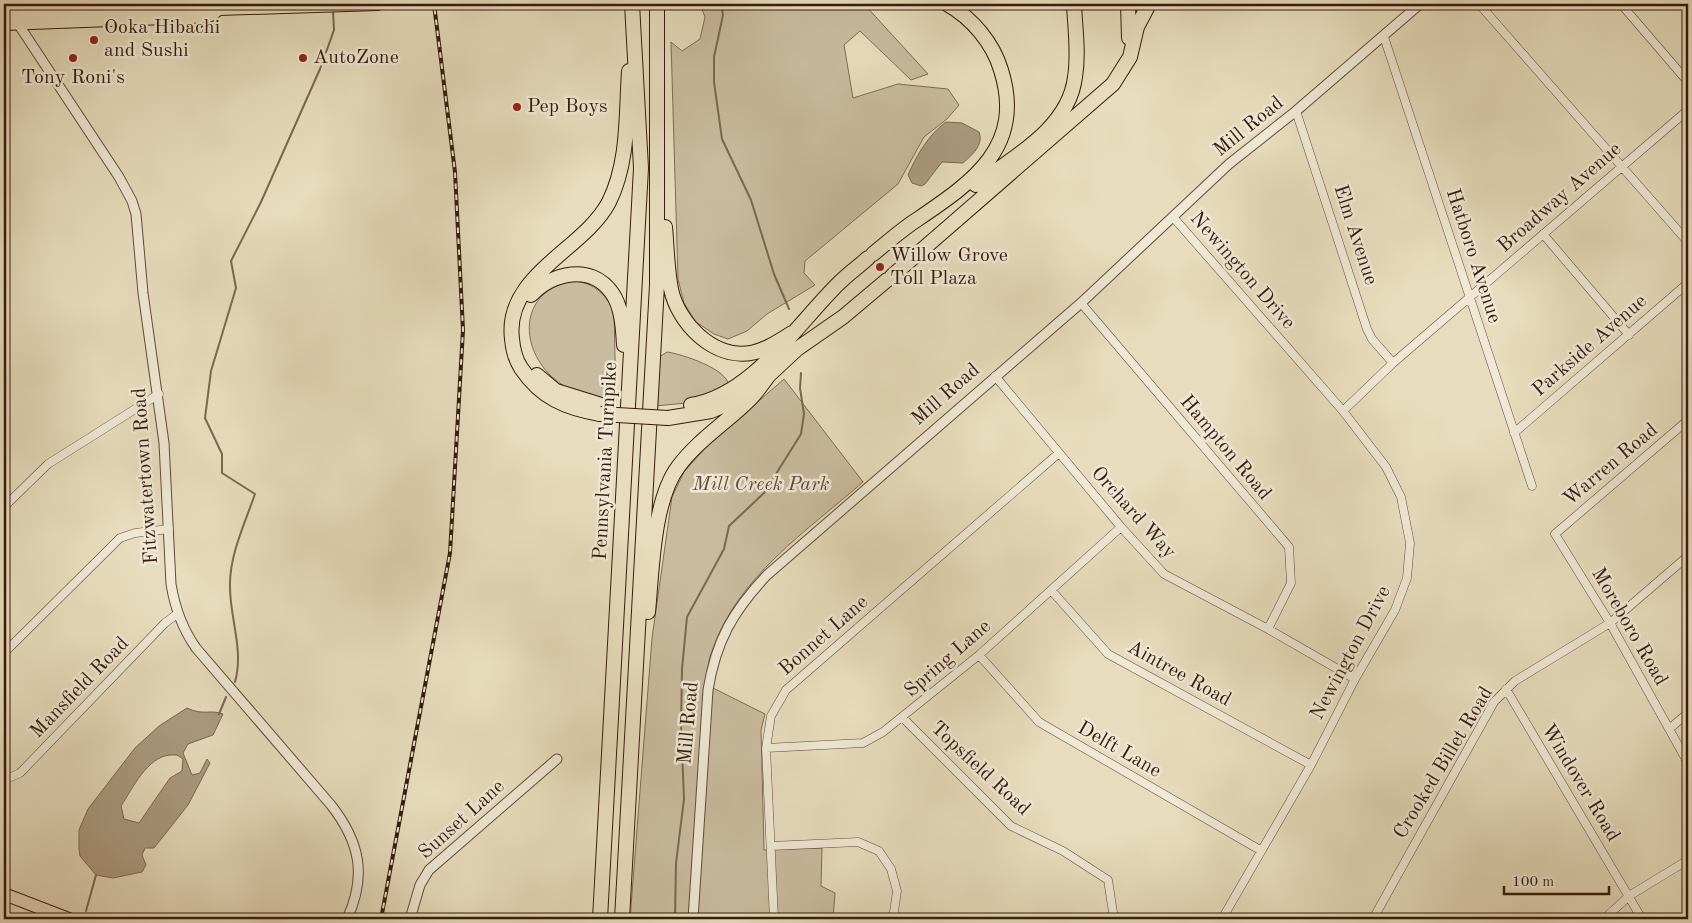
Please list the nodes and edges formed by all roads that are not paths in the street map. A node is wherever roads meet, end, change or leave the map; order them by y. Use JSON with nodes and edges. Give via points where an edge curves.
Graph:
{"nodes":[{"id":1,"x":378,"y":4,"type":"edge"},
{"id":2,"x":632,"y":4,"type":"edge"},
{"id":3,"x":947,"y":4,"type":"edge"},
{"id":4,"x":1074,"y":4,"type":"edge"},
{"id":5,"x":1079,"y":4,"type":"edge"},
{"id":6,"x":1128,"y":4,"type":"edge"},
{"id":7,"x":1149,"y":4,"type":"edge"},
{"id":8,"x":1420,"y":4,"type":"edge"},
{"id":9,"x":1479,"y":4,"type":"edge"},
{"id":10,"x":1621,"y":4,"type":"edge"},
{"id":11,"x":156,"y":6,"type":"edge"},
{"id":12,"x":71,"y":7,"type":"edge"},
{"id":13,"x":658,"y":8,"type":"edge"},
{"id":14,"x":219,"y":9,"type":"junction"},
{"id":15,"x":8,"y":16,"type":"edge"},
{"id":16,"x":633,"y":21,"type":"junction"},
{"id":17,"x":1384,"y":37,"type":"junction"},
{"id":18,"x":1124,"y":69,"type":"junction"},
{"id":19,"x":1688,"y":82,"type":"edge"},
{"id":20,"x":1688,"y":110,"type":"edge"},
{"id":21,"x":1296,"y":111,"type":"junction"},
{"id":22,"x":658,"y":138,"type":"junction"},
{"id":23,"x":1052,"y":138,"type":"junction"},
{"id":24,"x":1621,"y":165,"type":"junction"},
{"id":25,"x":956,"y":194,"type":"junction"},
{"id":26,"x":1173,"y":217,"type":"junction"},
{"id":27,"x":1543,"y":234,"type":"junction"},
{"id":28,"x":1688,"y":242,"type":"edge"},
{"id":29,"x":1688,"y":284,"type":"edge"},
{"id":30,"x":1470,"y":298,"type":"junction"},
{"id":31,"x":1081,"y":303,"type":"junction"},
{"id":32,"x":792,"y":333,"type":"junction"},
{"id":33,"x":1629,"y":334,"type":"junction"},
{"id":34,"x":1392,"y":363,"type":"junction"},
{"id":35,"x":769,"y":375,"type":"junction"},
{"id":36,"x":994,"y":376,"type":"junction"},
{"id":37,"x":159,"y":394,"type":"junction"},
{"id":38,"x":600,"y":409,"type":"junction"},
{"id":39,"x":1343,"y":412,"type":"junction"},
{"id":40,"x":668,"y":413,"type":"junction"},
{"id":41,"x":1688,"y":420,"type":"edge"},
{"id":42,"x":627,"y":430,"type":"junction"},
{"id":43,"x":1514,"y":433,"type":"junction"},
{"id":44,"x":1059,"y":453,"type":"junction"},
{"id":45,"x":1532,"y":486,"type":"dead end"},
{"id":46,"x":4,"y":507,"type":"edge"},
{"id":47,"x":1121,"y":527,"type":"junction"},
{"id":48,"x":170,"y":529,"type":"junction"},
{"id":49,"x":1554,"y":534,"type":"joint"},
{"id":50,"x":1688,"y":556,"type":"edge"},
{"id":51,"x":1051,"y":590,"type":"junction"},
{"id":52,"x":177,"y":614,"type":"junction"},
{"id":53,"x":1610,"y":623,"type":"junction"},
{"id":54,"x":1268,"y":629,"type":"junction"},
{"id":55,"x":4,"y":654,"type":"edge"},
{"id":56,"x":979,"y":655,"type":"junction"},
{"id":57,"x":1355,"y":679,"type":"junction"},
{"id":58,"x":1506,"y":689,"type":"junction"},
{"id":59,"x":1688,"y":713,"type":"edge"},
{"id":60,"x":903,"y":718,"type":"junction"},
{"id":61,"x":1669,"y":729,"type":"junction"},
{"id":62,"x":766,"y":748,"type":"junction"},
{"id":63,"x":633,"y":755,"type":"junction"},
{"id":64,"x":557,"y":759,"type":"dead end"},
{"id":65,"x":1688,"y":763,"type":"edge"},
{"id":66,"x":1311,"y":765,"type":"junction"},
{"id":67,"x":4,"y":780,"type":"edge"},
{"id":68,"x":771,"y":846,"type":"junction"},
{"id":69,"x":1260,"y":850,"type":"junction"},
{"id":70,"x":1688,"y":860,"type":"edge"},
{"id":71,"x":4,"y":894,"type":"edge"},
{"id":72,"x":1629,"y":896,"type":"junction"},
{"id":73,"x":69,"y":919,"type":"edge"},
{"id":74,"x":347,"y":919,"type":"edge"},
{"id":75,"x":410,"y":919,"type":"edge"},
{"id":76,"x":600,"y":919,"type":"edge"},
{"id":77,"x":622,"y":919,"type":"edge"},
{"id":78,"x":693,"y":919,"type":"edge"},
{"id":79,"x":774,"y":919,"type":"edge"},
{"id":80,"x":893,"y":919,"type":"edge"},
{"id":81,"x":1114,"y":919,"type":"edge"},
{"id":82,"x":1222,"y":919,"type":"edge"},
{"id":83,"x":1373,"y":919,"type":"edge"},
{"id":84,"x":1604,"y":919,"type":"edge"},
{"id":85,"x":1642,"y":919,"type":"edge"}],
"edges":[{"from":1,"to":14,"type":"highway"},
{"from":2,"to":16,"type":"highway","name":"Pennsylvania Turnpike"},
{"from":3,"to":25,"type":"highway","via":[[984,36],[1000,64],[1007,97],[1006,124],[995,152]]},
{"from":4,"to":25,"type":"highway","via":[[1075,79],[1062,112],[1040,137],[968,191]]},
{"from":5,"to":23,"type":"highway","via":[[1082,43],[1080,84],[1072,110]]},
{"from":6,"to":18,"type":"highway","via":[[1129,42]]},
{"from":7,"to":18,"type":"highway","via":[[1137,27]]},
{"from":8,"to":17,"type":"street","name":"Mill Road"},
{"from":9,"to":24,"type":"street"},
{"from":10,"to":19,"type":"street"},
{"from":11,"to":12,"type":"highway"},
{"from":11,"to":14,"type":"highway","via":[[210,5]]},
{"from":12,"to":15,"type":"highway"},
{"from":13,"to":22,"type":"highway","name":"Pennsylvania Turnpike"},
{"from":14,"to":15,"type":"highway","via":[[211,15],[192,17]]},
{"from":15,"to":37,"type":"street","name":"Fitzwatertown Road","via":[[119,177],[132,201]]},
{"from":16,"to":38,"type":"highway","via":[[622,167],[616,187],[598,217],[527,288],[517,301],[512,316],[513,350],[521,368],[536,387],[557,403]]},
{"from":16,"to":42,"type":"highway","name":"Pennsylvania Turnpike","via":[[641,168]]},
{"from":17,"to":21,"type":"street","name":"Mill Road"},
{"from":17,"to":30,"type":"street","name":"Hatboro Avenue"},
{"from":18,"to":23,"type":"highway","via":[[1102,96]]},
{"from":20,"to":24,"type":"street","name":"Broadway Avenue"},
{"from":21,"to":26,"type":"street","name":"Mill Road","via":[[1229,164]]},
{"from":21,"to":34,"type":"street","name":"Elm Avenue","via":[[1367,329]]},
{"from":22,"to":32,"type":"highway","via":[[671,289],[684,320],[707,342],[732,352],[760,350]]},
{"from":22,"to":63,"type":"highway","name":"Pennsylvania Turnpike","via":[[656,285]]},
{"from":23,"to":35,"type":"highway","via":[[843,317],[798,349]]},
{"from":24,"to":27,"type":"street","name":"Broadway Avenue"},
{"from":24,"to":28,"type":"street"},
{"from":25,"to":32,"type":"highway","via":[[916,220],[839,283]]},
{"from":26,"to":31,"type":"street","name":"Mill Road"},
{"from":26,"to":39,"type":"street","name":"Newington Drive"},
{"from":27,"to":30,"type":"street","name":"Broadway Avenue"},
{"from":27,"to":33,"type":"street"},
{"from":29,"to":33,"type":"street","name":"Parkside Avenue"},
{"from":30,"to":34,"type":"street","name":"Broadway Avenue"},
{"from":30,"to":43,"type":"street","name":"Hatboro Avenue"},
{"from":31,"to":36,"type":"street","name":"Mill Road"},
{"from":31,"to":54,"type":"street","name":"Hampton Road","via":[[1289,547],[1291,583]]},
{"from":32,"to":40,"type":"highway","via":[[756,370],[722,396]]},
{"from":33,"to":43,"type":"street","name":"Parkside Avenue"},
{"from":34,"to":39,"type":"street","name":"Broadway Avenue"},
{"from":35,"to":40,"type":"highway","via":[[723,407],[702,413]]},
{"from":35,"to":63,"type":"highway","via":[[752,398],[677,468],[666,492],[657,533]]},
{"from":36,"to":44,"type":"street","name":"Orchard Way"},
{"from":36,"to":78,"type":"street","name":"Mill Road","via":[[767,575],[745,598],[726,628],[713,660],[708,690]]},
{"from":37,"to":46,"type":"street","via":[[48,464]]},
{"from":37,"to":48,"type":"street","name":"Fitzwatertown Road"},
{"from":38,"to":40,"type":"highway","bridge":true},
{"from":38,"to":42,"type":"highway","via":[[556,391],[532,370],[522,346],[520,331],[524,306],[540,286],[558,277],[570,274],[591,277],[605,285],[615,299],[620,311],[624,344],[623,388]]},
{"from":39,"to":57,"type":"street","name":"Newington Drive","via":[[1386,467],[1401,498],[1410,543],[1407,578],[1395,610]]},
{"from":41,"to":49,"type":"street","name":"Warren Road"},
{"from":42,"to":76,"type":"highway","name":"Pennsylvania Turnpike"},
{"from":43,"to":45,"type":"street","name":"Hatboro Avenue"},
{"from":44,"to":47,"type":"street","name":"Orchard Way"},
{"from":44,"to":62,"type":"street","name":"Bonnet Lane","via":[[786,690],[771,716]]},
{"from":47,"to":51,"type":"street","name":"Spring Lane"},
{"from":47,"to":54,"type":"street","name":"Orchard Way","via":[[1164,574]]},
{"from":48,"to":52,"type":"street","name":"Fitzwatertown Road","via":[[171,584]]},
{"from":48,"to":55,"type":"street","via":[[134,532],[120,538]]},
{"from":49,"to":53,"type":"street","name":"Moreboro Road"},
{"from":50,"to":53,"type":"street","name":"Crooked Billet Road"},
{"from":51,"to":56,"type":"street","name":"Spring Lane"},
{"from":51,"to":66,"type":"street","name":"Aintree Road","via":[[1108,654]]},
{"from":52,"to":67,"type":"street","name":"Mansfield Road","via":[[20,773]]},
{"from":52,"to":74,"type":"street","name":"Fitzwatertown Road","via":[[196,648],[331,805],[350,832],[359,876]]},
{"from":53,"to":58,"type":"street","name":"Crooked Billet Road"},
{"from":53,"to":61,"type":"street","name":"Moreboro Road"},
{"from":54,"to":57,"type":"street","name":"Orchard Way"},
{"from":56,"to":60,"type":"street","name":"Spring Lane"},
{"from":56,"to":69,"type":"street","name":"Delft Lane","via":[[1039,722]]},
{"from":57,"to":66,"type":"street","name":"Newington Drive"},
{"from":58,"to":72,"type":"street","name":"Windover Road"},
{"from":58,"to":83,"type":"street","name":"Crooked Billet Road","via":[[1494,702]]},
{"from":59,"to":61,"type":"street"},
{"from":60,"to":62,"type":"street","name":"Spring Lane","via":[[863,743]]},
{"from":60,"to":81,"type":"street","name":"Topsfield Road","via":[[1011,826],[1062,851],[1108,880]]},
{"from":61,"to":65,"type":"street","name":"Moreboro Road"},
{"from":62,"to":68,"type":"street","name":"Bonnet Lane"},
{"from":63,"to":77,"type":"highway","name":"Pennsylvania Turnpike"},
{"from":64,"to":75,"type":"street","name":"Sunset Lane","via":[[429,870],[420,885]]},
{"from":66,"to":69,"type":"street","name":"Newington Drive"},
{"from":68,"to":79,"type":"street","name":"Bonnet Lane"},
{"from":68,"to":80,"type":"street","via":[[858,842],[879,851],[891,869],[898,891]]},
{"from":69,"to":82,"type":"street","name":"Newington Drive"},
{"from":70,"to":72,"type":"street"},
{"from":71,"to":73,"type":"highway"},
{"from":72,"to":84,"type":"street"},
{"from":72,"to":85,"type":"street","name":"Windover Road"}]}
